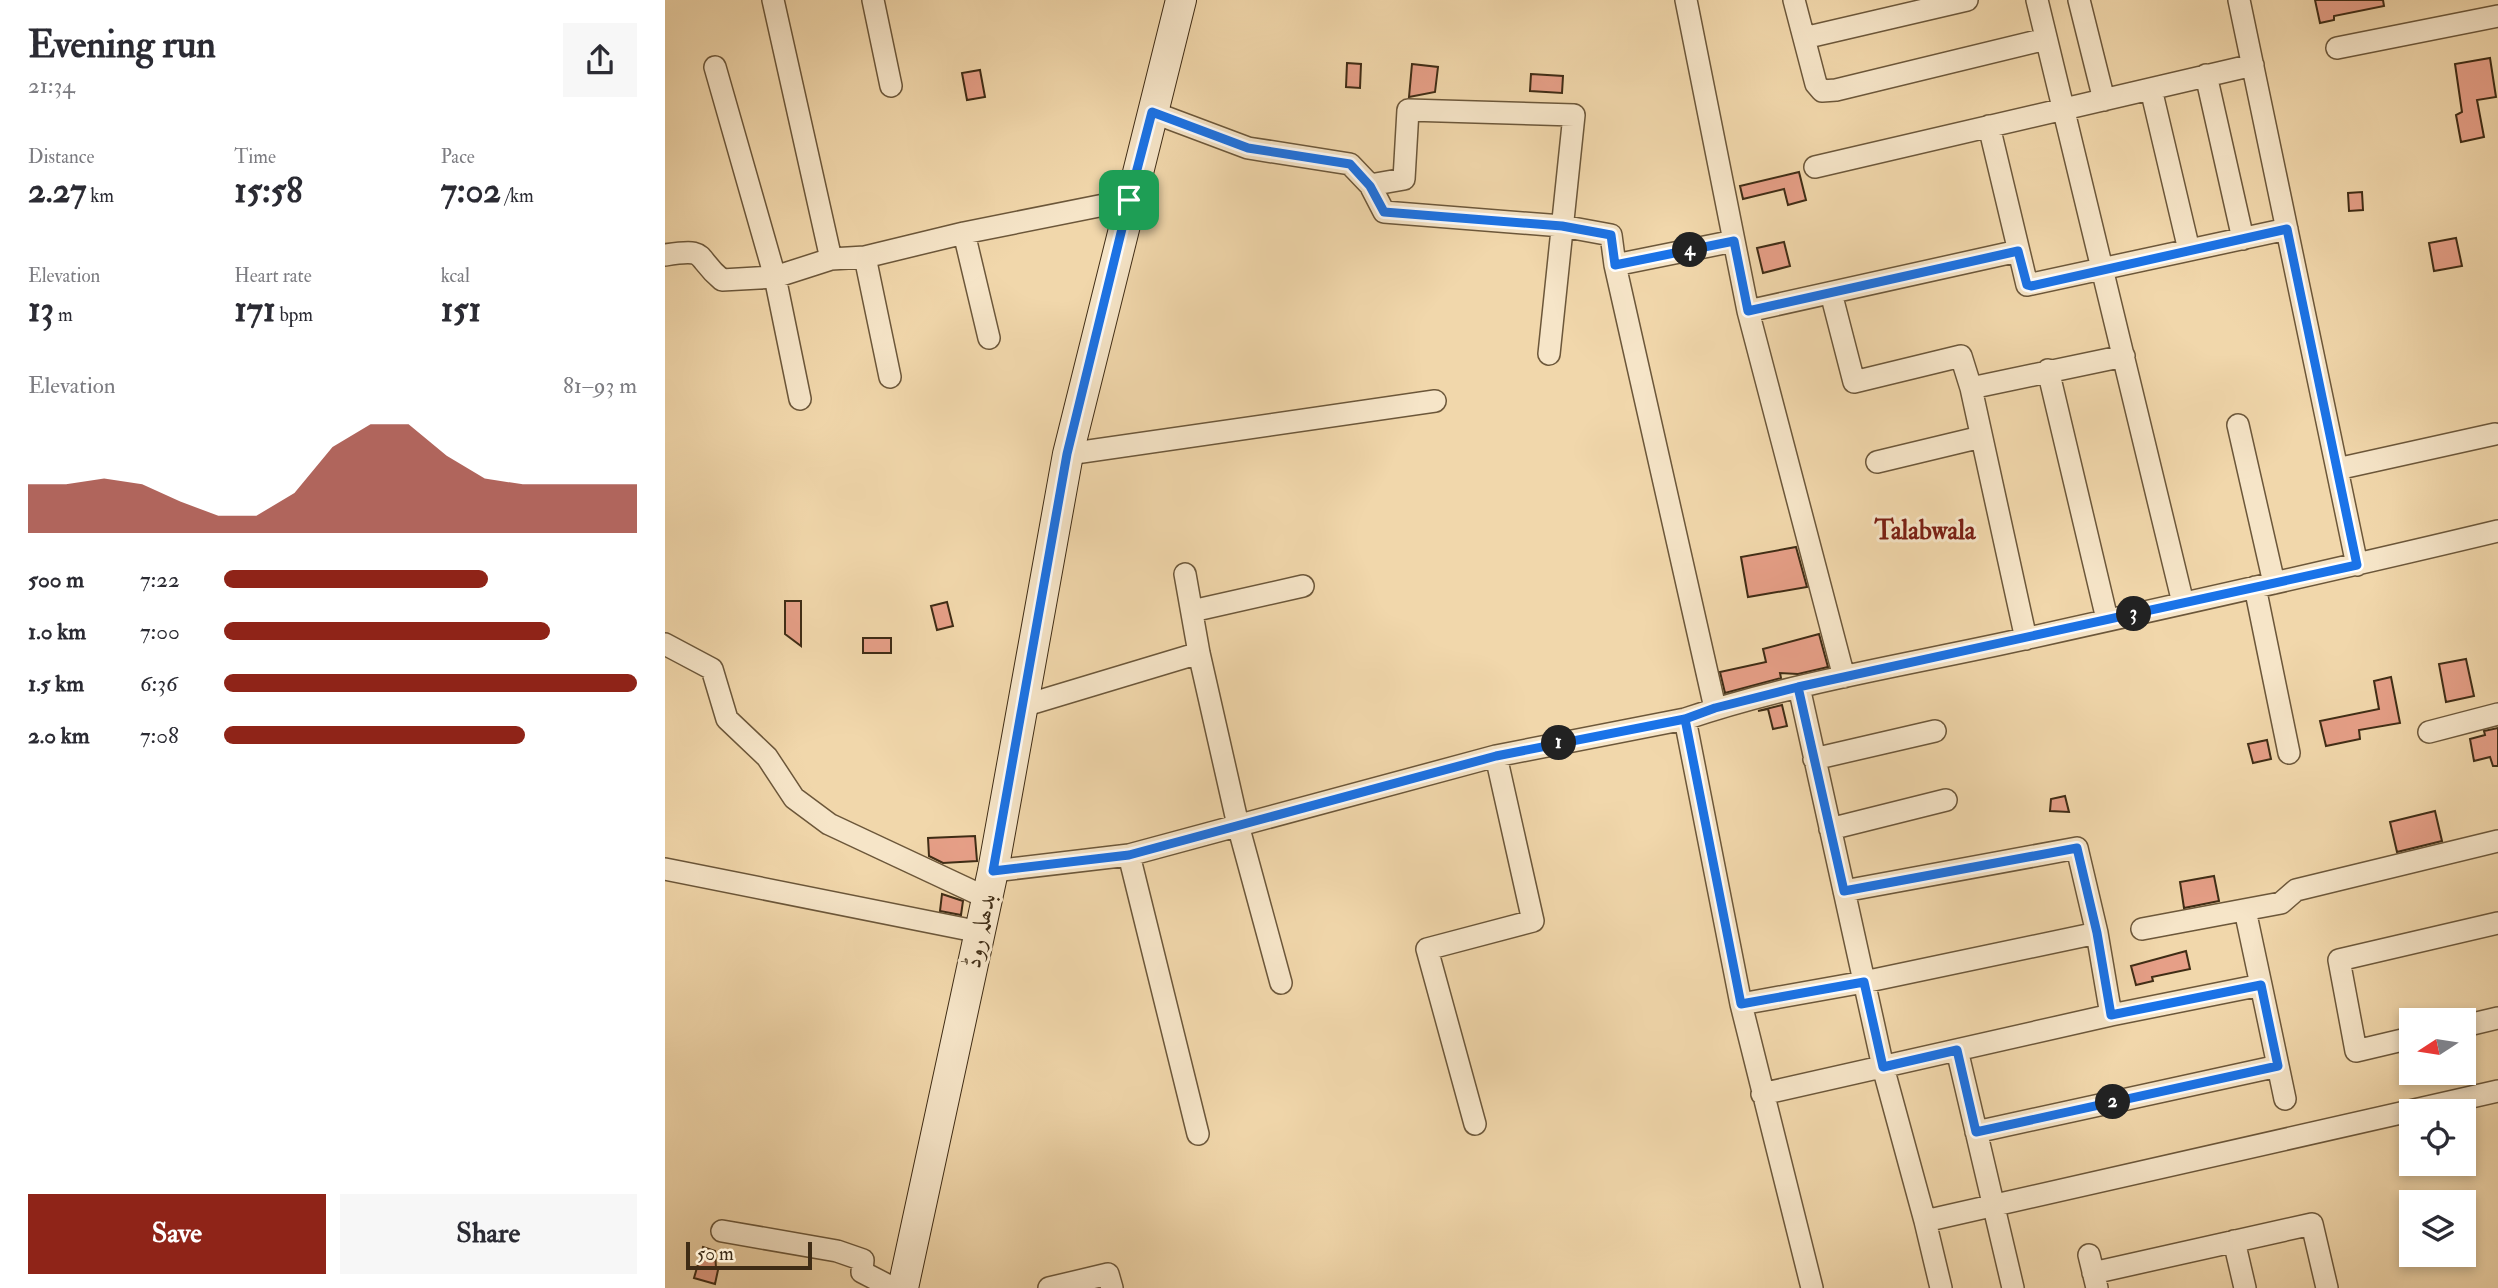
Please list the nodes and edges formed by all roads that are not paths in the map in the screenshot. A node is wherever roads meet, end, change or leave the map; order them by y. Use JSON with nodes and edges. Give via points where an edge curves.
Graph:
{"nodes":[{"id":1,"x":773,"y":0,"type":"edge"},
{"id":2,"x":873,"y":0,"type":"edge"},
{"id":3,"x":1181,"y":0,"type":"edge"},
{"id":4,"x":1686,"y":0,"type":"edge"},
{"id":5,"x":1794,"y":0,"type":"edge"},
{"id":6,"x":1967,"y":0,"type":"edge"},
{"id":7,"x":2037,"y":0,"type":"edge"},
{"id":8,"x":2079,"y":0,"type":"edge"},
{"id":9,"x":2239,"y":0,"type":"edge"},
{"id":10,"x":2498,"y":16,"type":"edge"},
{"id":11,"x":1804,"y":38,"type":"junction"},
{"id":12,"x":2046,"y":39,"type":"junction"},
{"id":13,"x":2337,"y":48,"type":"dead end"},
{"id":14,"x":2253,"y":65,"type":"junction"},
{"id":15,"x":715,"y":66,"type":"dead end"},
{"id":16,"x":2206,"y":75,"type":"junction"},
{"id":17,"x":891,"y":86,"type":"dead end"},
{"id":18,"x":2151,"y":89,"type":"junction"},
{"id":19,"x":2104,"y":100,"type":"junction"},
{"id":20,"x":2063,"y":109,"type":"junction"},
{"id":21,"x":1152,"y":112,"type":"junction"},
{"id":22,"x":1989,"y":127,"type":"junction"},
{"id":23,"x":1815,"y":167,"type":"dead end"},
{"id":24,"x":1370,"y":186,"type":"junction"},
{"id":25,"x":1129,"y":200,"type":"junction"},
{"id":26,"x":1562,"y":226,"type":"junction"},
{"id":27,"x":2287,"y":229,"type":"junction"},
{"id":28,"x":964,"y":233,"type":"junction"},
{"id":29,"x":2243,"y":239,"type":"junction"},
{"id":30,"x":1734,"y":241,"type":"junction"},
{"id":31,"x":2189,"y":250,"type":"junction"},
{"id":32,"x":2018,"y":251,"type":"junction"},
{"id":33,"x":665,"y":255,"type":"edge"},
{"id":34,"x":865,"y":257,"type":"junction"},
{"id":35,"x":831,"y":259,"type":"junction"},
{"id":36,"x":1615,"y":265,"type":"junction"},
{"id":37,"x":2103,"y":269,"type":"junction"},
{"id":38,"x":775,"y":277,"type":"junction"},
{"id":39,"x":1831,"y":293,"type":"junction"},
{"id":40,"x":1748,"y":311,"type":"junction"},
{"id":41,"x":989,"y":338,"type":"dead end"},
{"id":42,"x":1549,"y":354,"type":"dead end"},
{"id":43,"x":2124,"y":356,"type":"junction"},
{"id":44,"x":2048,"y":370,"type":"junction"},
{"id":45,"x":890,"y":377,"type":"dead end"},
{"id":46,"x":1971,"y":388,"type":"junction"},
{"id":47,"x":800,"y":399,"type":"dead end"},
{"id":48,"x":1435,"y":401,"type":"dead end"},
{"id":49,"x":2238,"y":425,"type":"dead end"},
{"id":50,"x":2495,"y":434,"type":"dead end"},
{"id":51,"x":1981,"y":437,"type":"junction"},
{"id":52,"x":1067,"y":454,"type":"junction"},
{"id":53,"x":1877,"y":462,"type":"dead end"},
{"id":54,"x":2337,"y":469,"type":"junction"},
{"id":55,"x":2498,"y":531,"type":"edge"},
{"id":56,"x":2357,"y":565,"type":"junction"},
{"id":57,"x":1185,"y":574,"type":"dead end"},
{"id":58,"x":2265,"y":585,"type":"junction"},
{"id":59,"x":1303,"y":586,"type":"dead end"},
{"id":60,"x":2183,"y":603,"type":"junction"},
{"id":61,"x":1192,"y":611,"type":"junction"},
{"id":62,"x":2107,"y":619,"type":"junction"},
{"id":63,"x":2026,"y":639,"type":"junction"},
{"id":64,"x":665,"y":644,"type":"edge"},
{"id":65,"x":1199,"y":653,"type":"junction"},
{"id":66,"x":1844,"y":677,"type":"junction"},
{"id":67,"x":1798,"y":687,"type":"junction"},
{"id":68,"x":1023,"y":706,"type":"junction"},
{"id":69,"x":1715,"y":708,"type":"junction"},
{"id":70,"x":2498,"y":714,"type":"edge"},
{"id":71,"x":1685,"y":719,"type":"junction"},
{"id":72,"x":1935,"y":731,"type":"dead end"},
{"id":73,"x":2429,"y":732,"type":"dead end"},
{"id":74,"x":2289,"y":753,"type":"dead end"},
{"id":75,"x":1496,"y":756,"type":"junction"},
{"id":76,"x":1814,"y":759,"type":"junction"},
{"id":77,"x":1946,"y":800,"type":"dead end"},
{"id":78,"x":1238,"y":825,"type":"junction"},
{"id":79,"x":1830,"y":829,"type":"junction"},
{"id":80,"x":2498,"y":841,"type":"edge"},
{"id":81,"x":1129,"y":855,"type":"junction"},
{"id":82,"x":665,"y":869,"type":"edge"},
{"id":83,"x":990,"y":885,"type":"junction"},
{"id":84,"x":1844,"y":891,"type":"junction"},
{"id":85,"x":2245,"y":910,"type":"junction"},
{"id":86,"x":2498,"y":923,"type":"edge"},
{"id":87,"x":2142,"y":929,"type":"dead end"},
{"id":88,"x":980,"y":933,"type":"junction"},
{"id":89,"x":2097,"y":933,"type":"junction"},
{"id":90,"x":1864,"y":982,"type":"junction"},
{"id":91,"x":1281,"y":983,"type":"dead end"},
{"id":92,"x":2261,"y":985,"type":"junction"},
{"id":93,"x":1741,"y":1004,"type":"junction"},
{"id":94,"x":2111,"y":1015,"type":"junction"},
{"id":95,"x":2498,"y":1018,"type":"edge"},
{"id":96,"x":2476,"y":1023,"type":"edge"},
{"id":97,"x":2399,"y":1041,"type":"edge"},
{"id":98,"x":1957,"y":1050,"type":"junction"},
{"id":99,"x":2278,"y":1066,"type":"junction"},
{"id":100,"x":1883,"y":1067,"type":"junction"},
{"id":101,"x":2498,"y":1091,"type":"edge"},
{"id":102,"x":1762,"y":1094,"type":"junction"},
{"id":103,"x":2285,"y":1099,"type":"dead end"},
{"id":104,"x":1475,"y":1124,"type":"dead end"},
{"id":105,"x":1976,"y":1132,"type":"junction"},
{"id":106,"x":1198,"y":1134,"type":"dead end"},
{"id":107,"x":1993,"y":1204,"type":"junction"},
{"id":108,"x":1925,"y":1221,"type":"junction"},
{"id":109,"x":722,"y":1231,"type":"dead end"},
{"id":110,"x":2234,"y":1241,"type":"junction"},
{"id":111,"x":2093,"y":1272,"type":"edge"},
{"id":112,"x":893,"y":1288,"type":"edge"},
{"id":113,"x":903,"y":1288,"type":"edge"},
{"id":114,"x":1049,"y":1288,"type":"edge"},
{"id":115,"x":1112,"y":1288,"type":"edge"},
{"id":116,"x":1812,"y":1288,"type":"edge"},
{"id":117,"x":1941,"y":1288,"type":"edge"},
{"id":118,"x":2013,"y":1288,"type":"edge"},
{"id":119,"x":2245,"y":1288,"type":"edge"},
{"id":120,"x":2327,"y":1288,"type":"edge"}],
"edges":[{"from":1,"to":35,"type":"street"},
{"from":2,"to":17,"type":"street"},
{"from":3,"to":21,"type":"main road","name":"بدھلہ روڈ"},
{"from":4,"to":30,"type":"street"},
{"from":5,"to":11,"type":"street"},
{"from":6,"to":11,"type":"street"},
{"from":7,"to":12,"type":"street"},
{"from":8,"to":19,"type":"street"},
{"from":9,"to":14,"type":"street"},
{"from":10,"to":13,"type":"street"},
{"from":11,"to":12,"type":"street","via":[[1822,91]]},
{"from":12,"to":20,"type":"street"},
{"from":14,"to":16,"type":"street"},
{"from":14,"to":27,"type":"street"},
{"from":15,"to":38,"type":"street"},
{"from":16,"to":18,"type":"street"},
{"from":16,"to":29,"type":"street"},
{"from":18,"to":19,"type":"street"},
{"from":18,"to":31,"type":"street"},
{"from":19,"to":20,"type":"street"},
{"from":20,"to":22,"type":"street"},
{"from":20,"to":37,"type":"street"},
{"from":21,"to":24,"type":"street","via":[[1248,148],[1350,164]]},
{"from":21,"to":25,"type":"main road","name":"بدھلہ روڈ"},
{"from":22,"to":23,"type":"street"},
{"from":22,"to":32,"type":"street"},
{"from":24,"to":26,"type":"street","via":[[1384,212]]},
{"from":24,"to":26,"type":"street","via":[[1404,179],[1408,110],[1574,115]]},
{"from":25,"to":28,"type":"street"},
{"from":25,"to":52,"type":"main road","name":"بدھلہ روڈ"},
{"from":26,"to":36,"type":"street","via":[[1611,235]]},
{"from":26,"to":42,"type":"street"},
{"from":27,"to":29,"type":"street"},
{"from":27,"to":54,"type":"street"},
{"from":28,"to":34,"type":"street"},
{"from":28,"to":41,"type":"street"},
{"from":29,"to":31,"type":"street"},
{"from":30,"to":36,"type":"street"},
{"from":30,"to":40,"type":"street"},
{"from":31,"to":37,"type":"street"},
{"from":32,"to":37,"type":"street","via":[[2027,285]]},
{"from":32,"to":39,"type":"street"},
{"from":33,"to":38,"type":"street","via":[[692,251],[722,280]]},
{"from":34,"to":35,"type":"street"},
{"from":34,"to":45,"type":"street"},
{"from":35,"to":38,"type":"street"},
{"from":36,"to":69,"type":"street"},
{"from":37,"to":43,"type":"street"},
{"from":38,"to":47,"type":"street"},
{"from":39,"to":40,"type":"street"},
{"from":39,"to":46,"type":"street","via":[[1854,382],[1961,356]]},
{"from":40,"to":66,"type":"street"},
{"from":43,"to":44,"type":"street"},
{"from":43,"to":60,"type":"street"},
{"from":44,"to":46,"type":"street"},
{"from":44,"to":62,"type":"street"},
{"from":46,"to":51,"type":"street"},
{"from":48,"to":52,"type":"street"},
{"from":49,"to":58,"type":"street"},
{"from":50,"to":54,"type":"street"},
{"from":51,"to":53,"type":"street"},
{"from":51,"to":63,"type":"street"},
{"from":52,"to":68,"type":"main road","name":"بدھلہ روڈ"},
{"from":54,"to":56,"type":"street"},
{"from":55,"to":56,"type":"street"},
{"from":56,"to":58,"type":"street"},
{"from":57,"to":61,"type":"street"},
{"from":58,"to":60,"type":"street"},
{"from":58,"to":74,"type":"street"},
{"from":59,"to":61,"type":"street"},
{"from":60,"to":62,"type":"street"},
{"from":61,"to":65,"type":"street"},
{"from":62,"to":63,"type":"street"},
{"from":63,"to":66,"type":"street"},
{"from":64,"to":83,"type":"street","via":[[712,669],[727,719],[767,757],[794,798],[829,824]]},
{"from":65,"to":68,"type":"street"},
{"from":65,"to":78,"type":"street"},
{"from":66,"to":67,"type":"street"},
{"from":67,"to":69,"type":"street"},
{"from":67,"to":76,"type":"street"},
{"from":68,"to":83,"type":"main road","name":"بدھلہ روڈ"},
{"from":69,"to":71,"type":"street"},
{"from":70,"to":73,"type":"street"},
{"from":71,"to":75,"type":"street"},
{"from":71,"to":93,"type":"street"},
{"from":72,"to":76,"type":"street"},
{"from":75,"to":78,"type":"street"},
{"from":75,"to":104,"type":"street","via":[[1533,921],[1427,949]]},
{"from":76,"to":79,"type":"street"},
{"from":77,"to":79,"type":"street"},
{"from":78,"to":81,"type":"street"},
{"from":78,"to":91,"type":"street"},
{"from":79,"to":84,"type":"street"},
{"from":80,"to":85,"type":"street","via":[[2296,890],[2281,903]]},
{"from":81,"to":83,"type":"street"},
{"from":81,"to":106,"type":"street"},
{"from":82,"to":88,"type":"street"},
{"from":83,"to":88,"type":"main road","name":"بدھلہ روڈ"},
{"from":84,"to":89,"type":"street","via":[[2077,848]]},
{"from":84,"to":90,"type":"street"},
{"from":85,"to":87,"type":"street"},
{"from":85,"to":92,"type":"street"},
{"from":86,"to":97,"type":"street","via":[[2339,960],[2356,1051]]},
{"from":88,"to":113,"type":"main road","name":"بدھلہ روڈ"},
{"from":89,"to":90,"type":"street"},
{"from":89,"to":94,"type":"street"},
{"from":90,"to":93,"type":"street"},
{"from":90,"to":100,"type":"street"},
{"from":92,"to":94,"type":"street"},
{"from":92,"to":99,"type":"street"},
{"from":93,"to":102,"type":"street"},
{"from":94,"to":98,"type":"street"},
{"from":95,"to":96,"type":"street"},
{"from":98,"to":100,"type":"street"},
{"from":98,"to":105,"type":"street"},
{"from":99,"to":103,"type":"street"},
{"from":99,"to":105,"type":"street"},
{"from":100,"to":102,"type":"street"},
{"from":100,"to":108,"type":"street"},
{"from":101,"to":107,"type":"street"},
{"from":102,"to":116,"type":"street"},
{"from":105,"to":107,"type":"street"},
{"from":107,"to":108,"type":"street"},
{"from":107,"to":118,"type":"street"},
{"from":108,"to":117,"type":"street"},
{"from":109,"to":112,"type":"street","via":[[837,1251],[863,1260],[862,1272]]},
{"from":110,"to":111,"type":"street"},
{"from":110,"to":119,"type":"street"},
{"from":110,"to":120,"type":"street","via":[[2312,1224]]},
{"from":114,"to":115,"type":"street","via":[[1108,1274]]}]}
